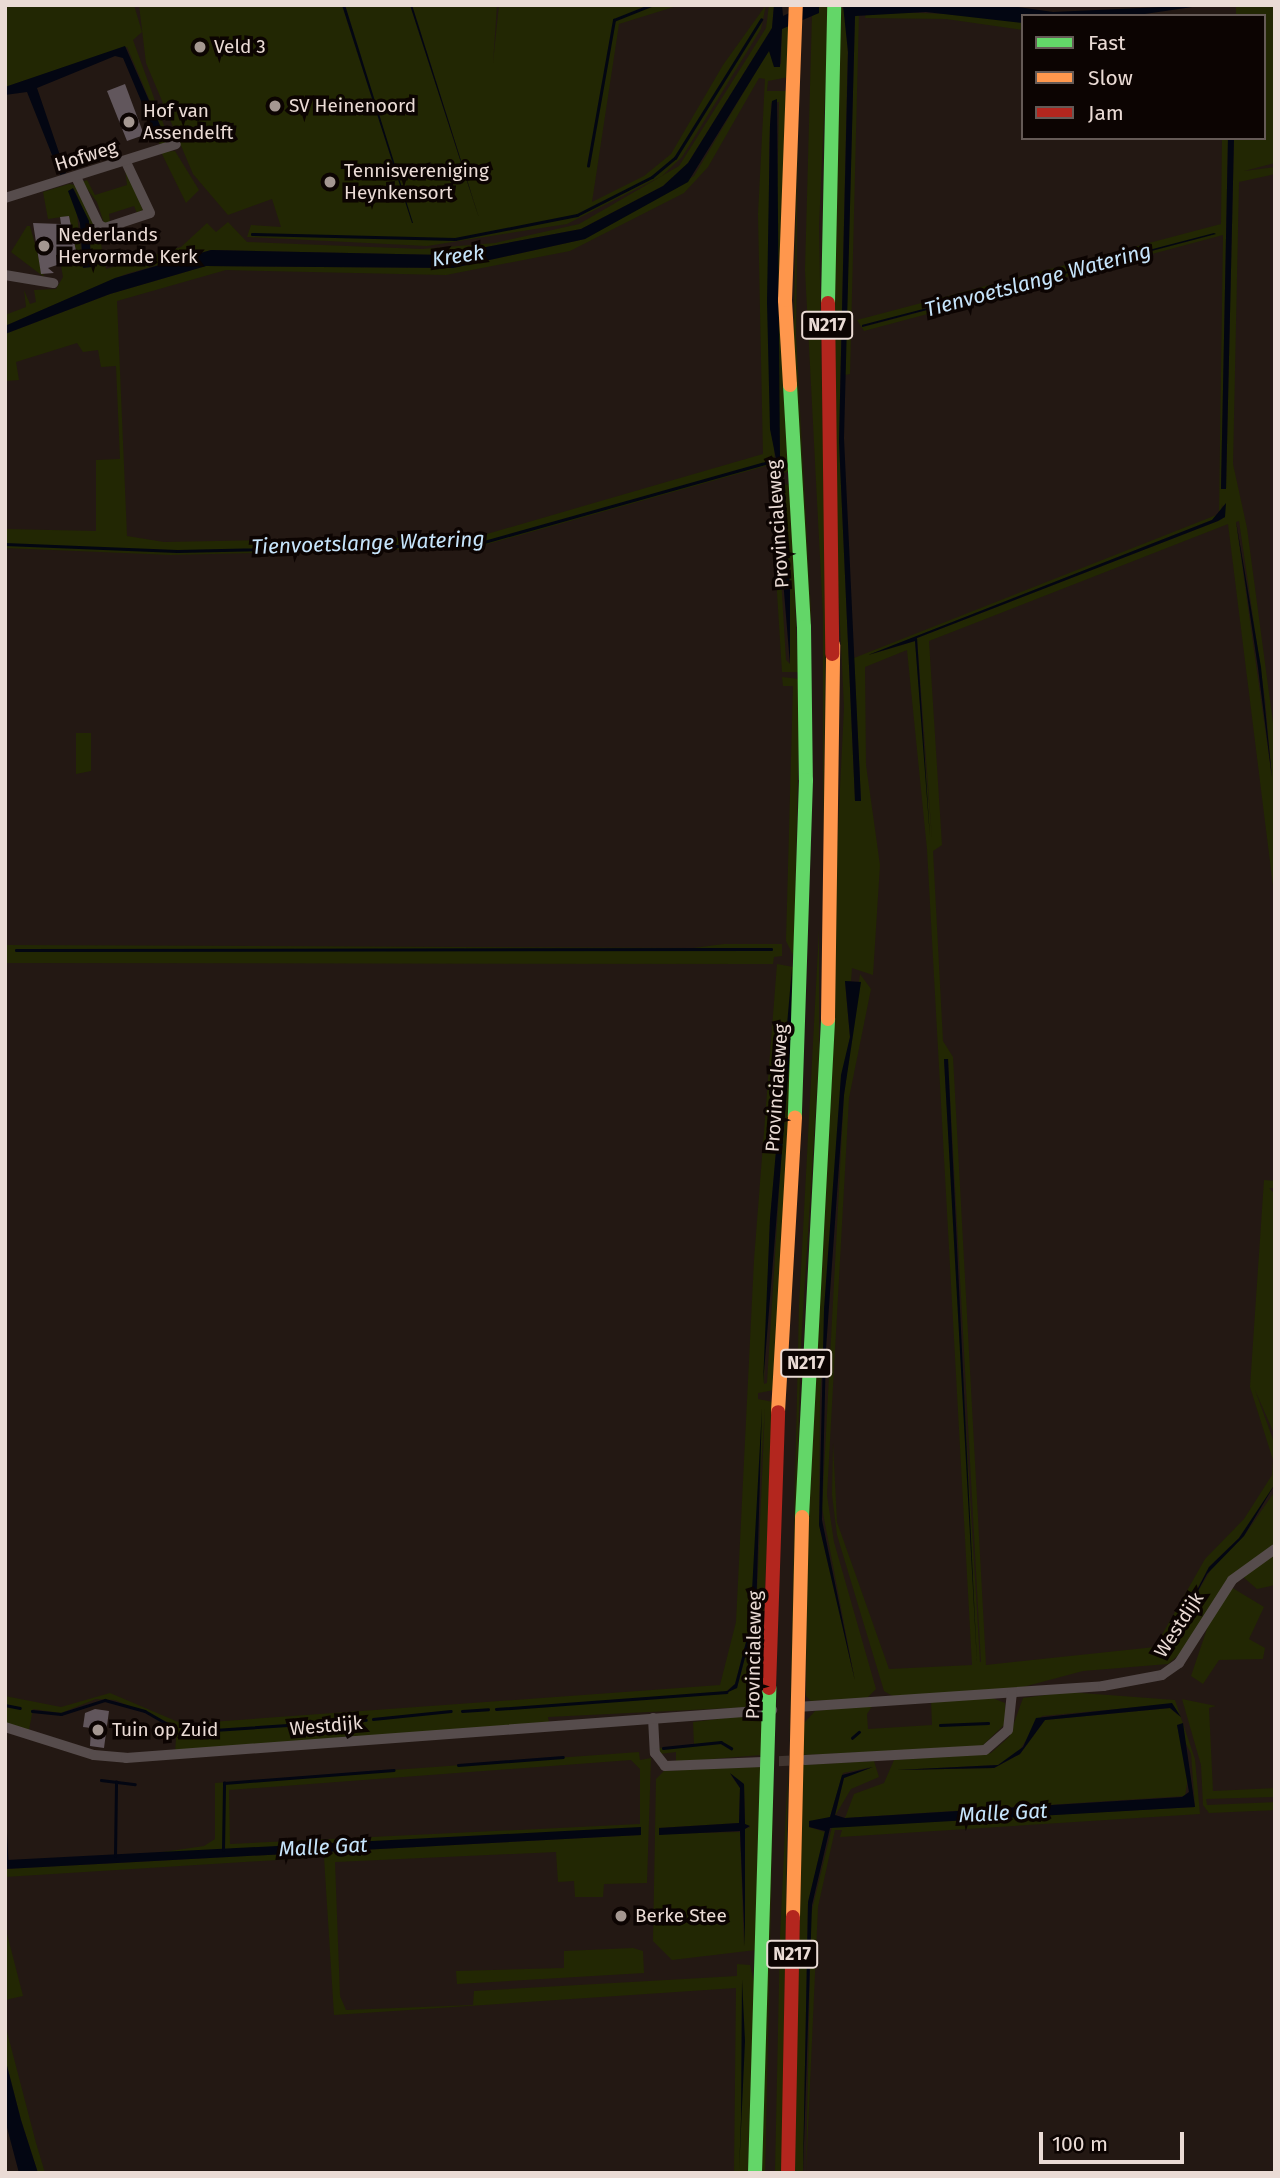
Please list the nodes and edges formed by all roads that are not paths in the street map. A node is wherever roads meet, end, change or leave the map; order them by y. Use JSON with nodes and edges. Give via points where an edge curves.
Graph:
{"nodes":[{"id":1,"x":834,"y":5,"type":"edge"},
{"id":2,"x":796,"y":6,"type":"edge"},
{"id":3,"x":176,"y":144,"type":"dead end"},
{"id":4,"x":126,"y":162,"type":"junction"},
{"id":5,"x":76,"y":177,"type":"junction"},
{"id":6,"x":5,"y":198,"type":"edge"},
{"id":7,"x":5,"y":275,"type":"edge"},
{"id":8,"x":53,"y":283,"type":"dead end"},
{"id":9,"x":1275,"y":1549,"type":"edge"},
{"id":10,"x":1012,"y":1693,"type":"junction"},
{"id":11,"x":797,"y":1707,"type":"junction"},
{"id":12,"x":772,"y":1710,"type":"junction"},
{"id":13,"x":653,"y":1718,"type":"junction"},
{"id":14,"x":5,"y":1727,"type":"edge"},
{"id":15,"x":806,"y":1760,"type":"tunnel mouth"},
{"id":16,"x":763,"y":1762,"type":"tunnel mouth"},
{"id":17,"x":755,"y":2173,"type":"edge"},
{"id":18,"x":788,"y":2173,"type":"edge"}],
"edges":[{"from":1,"to":11,"type":"main road","number":"N217","via":[[826,400],[833,645],[825,1048],[805,1385]]},
{"from":2,"to":12,"type":"main road","name":"Provincialeweg","via":[[785,300],[804,627],[807,770],[799,1066],[780,1337]]},
{"from":3,"to":4,"type":"street","name":"Hofweg"},
{"from":4,"to":5,"type":"street","name":"Hofweg"},
{"from":4,"to":5,"type":"street","via":[[150,213],[106,228],[99,225]]},
{"from":5,"to":6,"type":"street","name":"Hofweg"},
{"from":7,"to":8,"type":"street"},
{"from":9,"to":10,"type":"street","name":"Westdijk","via":[[1227,1585],[1169,1672],[1129,1683]]},
{"from":10,"to":11,"type":"street","name":"Westdijk"},
{"from":10,"to":15,"type":"street","via":[[1008,1730],[985,1750]]},
{"from":11,"to":18,"type":"main road","number":"N217"},
{"from":12,"to":13,"type":"street","name":"Westdijk"},
{"from":12,"to":17,"type":"main road","name":"Provincialeweg"},
{"from":13,"to":14,"type":"street","name":"Westdijk","via":[[127,1758],[88,1753]]},
{"from":13,"to":16,"type":"street","via":[[655,1753],[665,1766]]}]}
